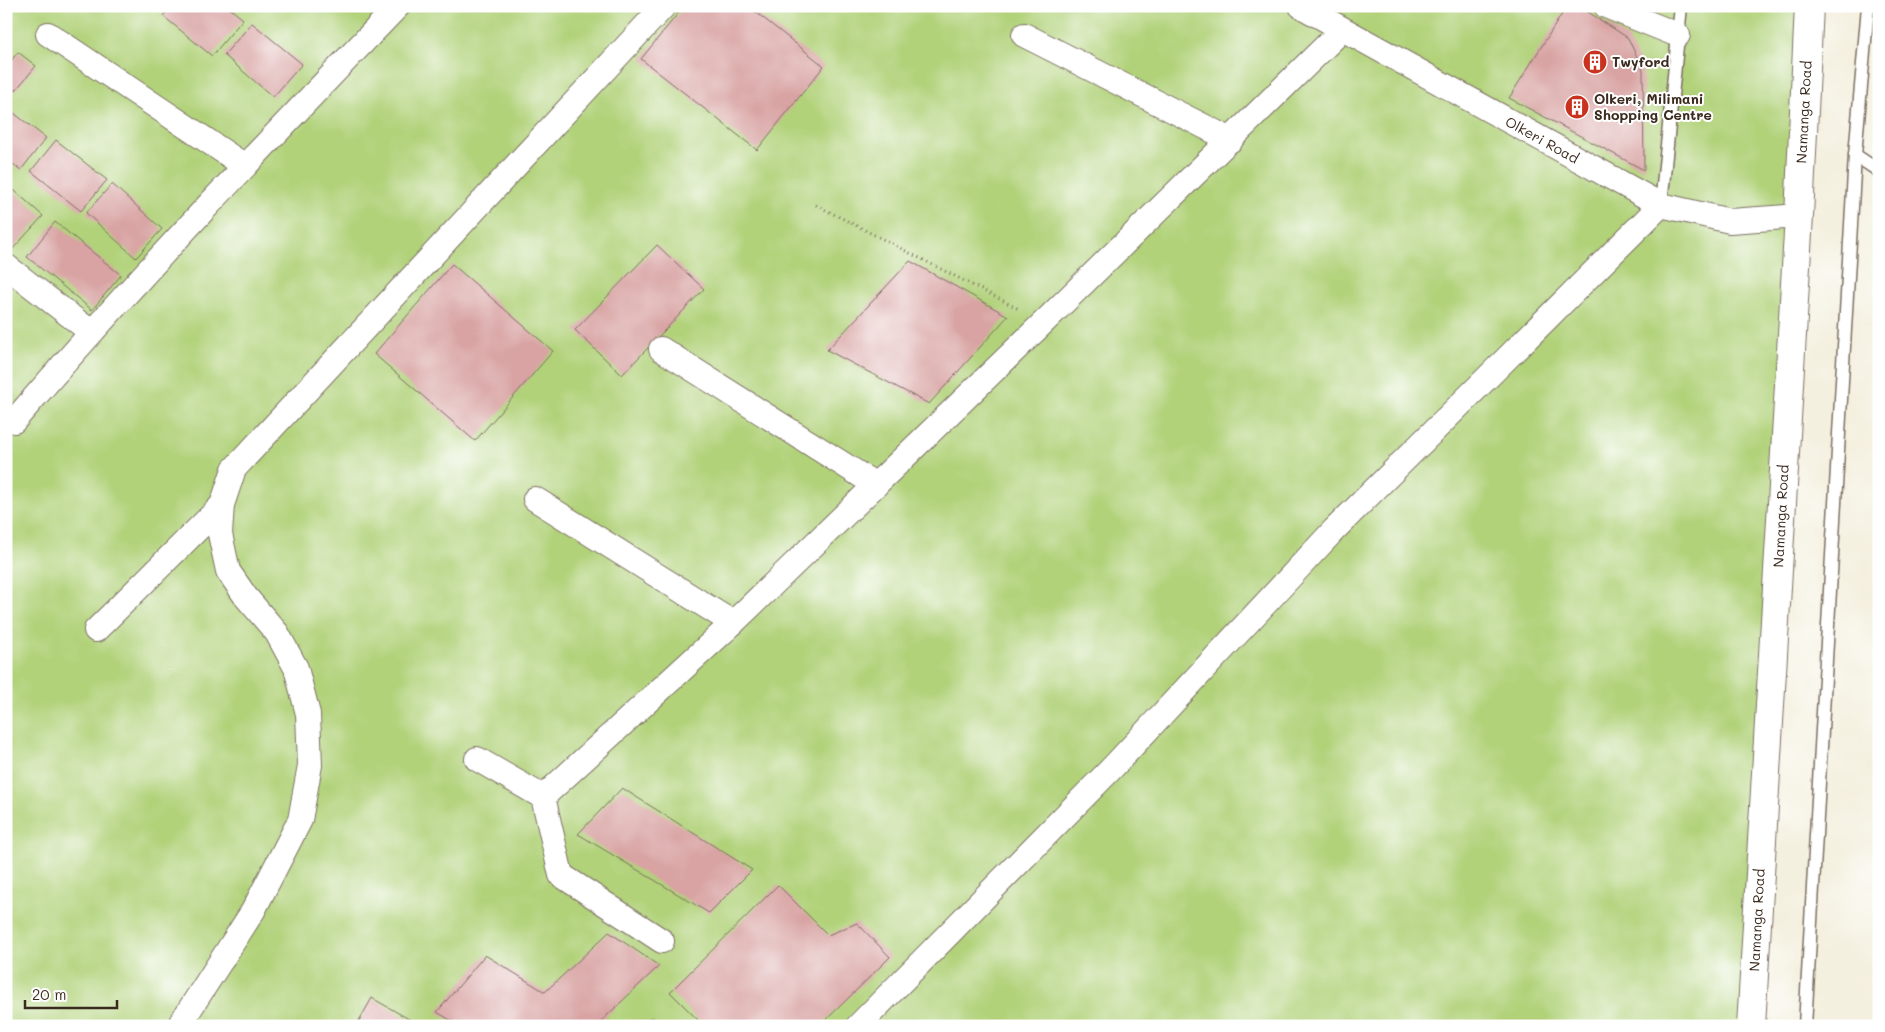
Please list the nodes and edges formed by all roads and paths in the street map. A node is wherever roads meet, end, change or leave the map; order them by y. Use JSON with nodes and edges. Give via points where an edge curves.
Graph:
{"nodes":[{"id":1,"x":398,"y":6,"type":"edge"},
{"id":2,"x":664,"y":6,"type":"edge"},
{"id":3,"x":1606,"y":6,"type":"edge"},
{"id":4,"x":1680,"y":6,"type":"edge"},
{"id":5,"x":1809,"y":6,"type":"edge"},
{"id":6,"x":1868,"y":6,"type":"edge"},
{"id":7,"x":1314,"y":10,"type":"edge"},
{"id":8,"x":1342,"y":30,"type":"junction"},
{"id":9,"x":48,"y":34,"type":"dead end"},
{"id":10,"x":1024,"y":35,"type":"dead end"},
{"id":11,"x":1678,"y":35,"type":"junction"},
{"id":12,"x":1231,"y":140,"type":"junction"},
{"id":13,"x":1855,"y":155,"type":"junction"},
{"id":14,"x":245,"y":166,"type":"junction"},
{"id":15,"x":1879,"y":171,"type":"edge"},
{"id":16,"x":816,"y":205,"type":"dead end"},
{"id":17,"x":1661,"y":205,"type":"junction"},
{"id":18,"x":1799,"y":216,"type":"junction"},
{"id":19,"x":6,"y":266,"type":"edge"},
{"id":20,"x":1044,"y":322,"type":"junction"},
{"id":21,"x":91,"y":332,"type":"junction"},
{"id":22,"x":662,"y":349,"type":"dead end"},
{"id":23,"x":14,"y":421,"type":"dead end"},
{"id":24,"x":876,"y":485,"type":"junction"},
{"id":25,"x":535,"y":499,"type":"dead end"},
{"id":26,"x":222,"y":505,"type":"junction"},
{"id":27,"x":733,"y":623,"type":"junction"},
{"id":28,"x":96,"y":630,"type":"dead end"},
{"id":29,"x":477,"y":759,"type":"dead end"},
{"id":30,"x":543,"y":797,"type":"junction"},
{"id":31,"x":662,"y":941,"type":"dead end"},
{"id":32,"x":179,"y":1026,"type":"edge"},
{"id":33,"x":858,"y":1026,"type":"edge"},
{"id":34,"x":1751,"y":1026,"type":"edge"},
{"id":35,"x":1805,"y":1026,"type":"edge"}],
"edges":[{"from":1,"to":14,"type":"street"},
{"from":2,"to":26,"type":"street","via":[[234,469]]},
{"from":3,"to":11,"type":"street"},
{"from":4,"to":11,"type":"lane"},
{"from":5,"to":18,"type":"highway","name":"Namanga Road"},
{"from":6,"to":13,"type":"lane"},
{"from":7,"to":8,"type":"street","name":"Olkeri Road"},
{"from":8,"to":12,"type":"street"},
{"from":8,"to":17,"type":"street","name":"Olkeri Road"},
{"from":9,"to":14,"type":"street"},
{"from":10,"to":12,"type":"street"},
{"from":11,"to":17,"type":"lane"},
{"from":12,"to":20,"type":"street"},
{"from":13,"to":15,"type":"lane"},
{"from":13,"to":35,"type":"lane"},
{"from":14,"to":21,"type":"street"},
{"from":16,"to":20,"type":"path"},
{"from":17,"to":18,"type":"street","name":"Olkeri Road","via":[[1730,221]]},
{"from":17,"to":33,"type":"street","via":[[1334,530],[1112,768]]},
{"from":18,"to":34,"type":"highway","name":"Namanga Road"},
{"from":19,"to":21,"type":"street"},
{"from":20,"to":24,"type":"street"},
{"from":21,"to":23,"type":"street"},
{"from":22,"to":24,"type":"street"},
{"from":24,"to":27,"type":"street"},
{"from":25,"to":27,"type":"street"},
{"from":26,"to":28,"type":"street"},
{"from":26,"to":32,"type":"street","via":[[220,534],[228,572],[277,632],[296,668],[308,714],[310,765],[300,820],[253,911]]},
{"from":27,"to":30,"type":"street"},
{"from":29,"to":30,"type":"street"},
{"from":30,"to":31,"type":"street","via":[[561,875]]}]}
